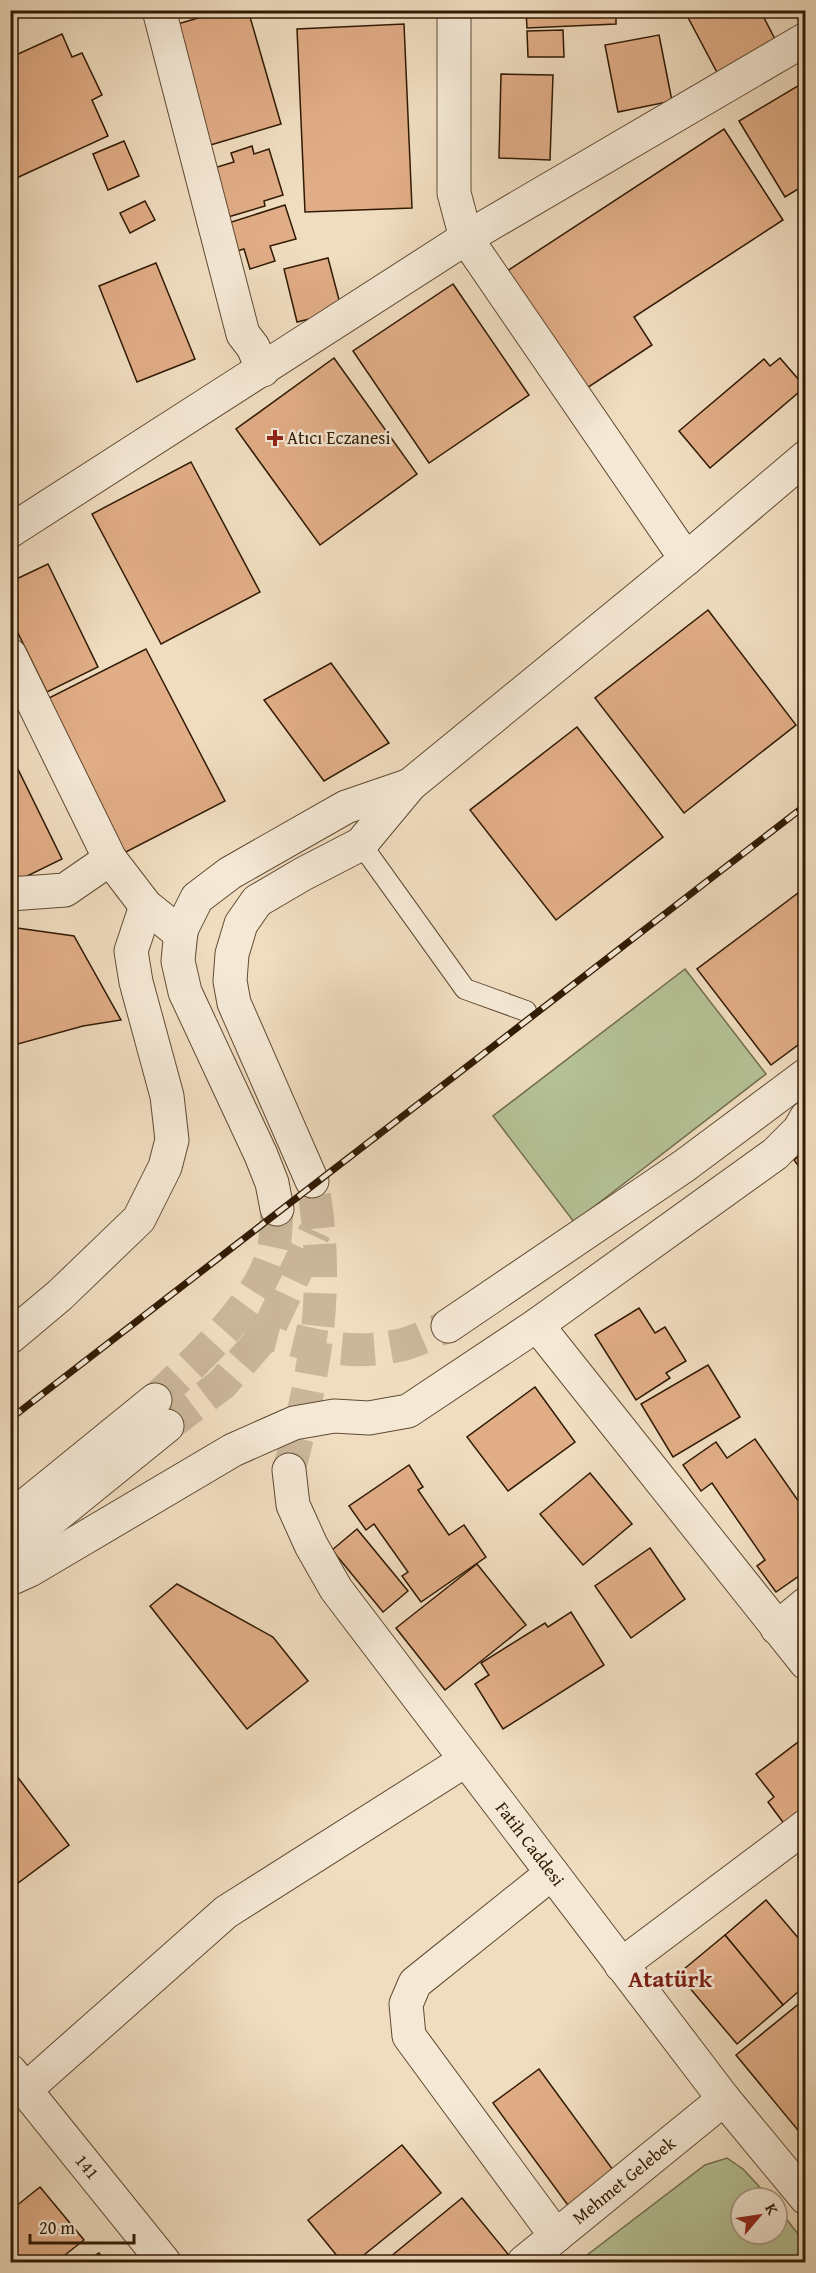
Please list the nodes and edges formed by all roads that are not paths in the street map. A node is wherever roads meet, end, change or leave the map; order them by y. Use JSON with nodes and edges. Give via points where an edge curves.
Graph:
{"nodes":[{"id":1,"x":159,"y":10,"type":"edge"},
{"id":2,"x":454,"y":10,"type":"edge"},
{"id":3,"x":806,"y":39,"type":"edge"},
{"id":4,"x":466,"y":238,"type":"junction"},
{"id":5,"x":263,"y":370,"type":"junction"},
{"id":6,"x":806,"y":457,"type":"edge"},
{"id":7,"x":10,"y":531,"type":"edge"},
{"id":8,"x":686,"y":559,"type":"junction"},
{"id":9,"x":10,"y":655,"type":"edge"},
{"id":10,"x":410,"y":785,"type":"junction"},
{"id":11,"x":361,"y":844,"type":"junction"},
{"id":12,"x":110,"y":859,"type":"junction"},
{"id":13,"x":10,"y":894,"type":"edge"},
{"id":14,"x":146,"y":906,"type":"junction"},
{"id":15,"x":182,"y":934,"type":"junction"},
{"id":16,"x":525,"y":1011,"type":"dead end"},
{"id":17,"x":806,"y":1075,"type":"edge"},
{"id":18,"x":806,"y":1118,"type":"edge"},
{"id":19,"x":312,"y":1181,"type":"tunnel mouth"},
{"id":20,"x":276,"y":1209,"type":"tunnel mouth"},
{"id":21,"x":537,"y":1325,"type":"junction"},
{"id":22,"x":448,"y":1326,"type":"tunnel mouth"},
{"id":23,"x":10,"y":1337,"type":"edge"},
{"id":24,"x":289,"y":1470,"type":"tunnel mouth"},
{"id":25,"x":10,"y":1518,"type":"edge"},
{"id":26,"x":10,"y":1553,"type":"edge"},
{"id":27,"x":10,"y":1579,"type":"edge"},
{"id":28,"x":806,"y":1604,"type":"edge"},
{"id":29,"x":777,"y":1628,"type":"junction"},
{"id":30,"x":806,"y":1663,"type":"edge"},
{"id":31,"x":466,"y":1760,"type":"junction"},
{"id":32,"x":806,"y":1826,"type":"edge"},
{"id":33,"x":552,"y":1873,"type":"junction"},
{"id":34,"x":621,"y":1965,"type":"junction"},
{"id":35,"x":18,"y":2081,"type":"edge"},
{"id":36,"x":724,"y":2099,"type":"junction"},
{"id":37,"x":806,"y":2198,"type":"edge"},
{"id":38,"x":556,"y":2236,"type":"junction"},
{"id":39,"x":164,"y":2262,"type":"edge"},
{"id":40,"x":524,"y":2262,"type":"edge"}],
"edges":[{"from":1,"to":5,"type":"street","via":[[243,334]]},
{"from":2,"to":4,"type":"street","via":[[454,193]]},
{"from":3,"to":4,"type":"street"},
{"from":4,"to":5,"type":"street"},
{"from":4,"to":8,"type":"street"},
{"from":5,"to":7,"type":"street"},
{"from":6,"to":8,"type":"street"},
{"from":8,"to":10,"type":"street"},
{"from":9,"to":12,"type":"street"},
{"from":10,"to":11,"type":"street"},
{"from":10,"to":15,"type":"street","via":[[346,807],[230,873],[197,898]]},
{"from":11,"to":16,"type":"lane","via":[[465,989]]},
{"from":11,"to":19,"type":"street","via":[[257,901],[241,924],[232,954],[230,981],[234,1003]]},
{"from":12,"to":13,"type":"street","via":[[65,890]]},
{"from":12,"to":14,"type":"street"},
{"from":14,"to":15,"type":"street"},
{"from":14,"to":23,"type":"street","via":[[130,951],[167,1096],[172,1140],[165,1167],[139,1219]]},
{"from":15,"to":20,"type":"street","via":[[178,961],[185,992],[261,1155],[272,1183]]},
{"from":17,"to":22,"type":"street","via":[[684,1167]]},
{"from":18,"to":21,"type":"street","via":[[775,1154]]},
{"from":21,"to":27,"type":"street","via":[[408,1410],[369,1418],[334,1416],[294,1423],[233,1450]]},
{"from":21,"to":29,"type":"street"},
{"from":24,"to":31,"type":"street","name":"Fatih Caddesi","via":[[293,1505],[310,1545],[336,1589]]},
{"from":25,"to":26,"type":"street","via":[[161,1413]]},
{"from":28,"to":29,"type":"street"},
{"from":29,"to":30,"type":"street"},
{"from":31,"to":33,"type":"street","name":"Fatih Caddesi"},
{"from":31,"to":35,"type":"street","via":[[226,1912]]},
{"from":32,"to":34,"type":"street"},
{"from":33,"to":34,"type":"street","name":"Fatih Caddesi"},
{"from":33,"to":38,"type":"street","via":[[415,1983],[406,2004],[409,2036]]},
{"from":34,"to":36,"type":"street","name":"Fatih Caddesi"},
{"from":35,"to":39,"type":"street","name":"141"},
{"from":36,"to":37,"type":"street","name":"Fatih Caddesi"},
{"from":36,"to":38,"type":"street","name":"Mehmet Gelebek"},
{"from":38,"to":40,"type":"street","name":"Mehmet Gelebek"}]}
